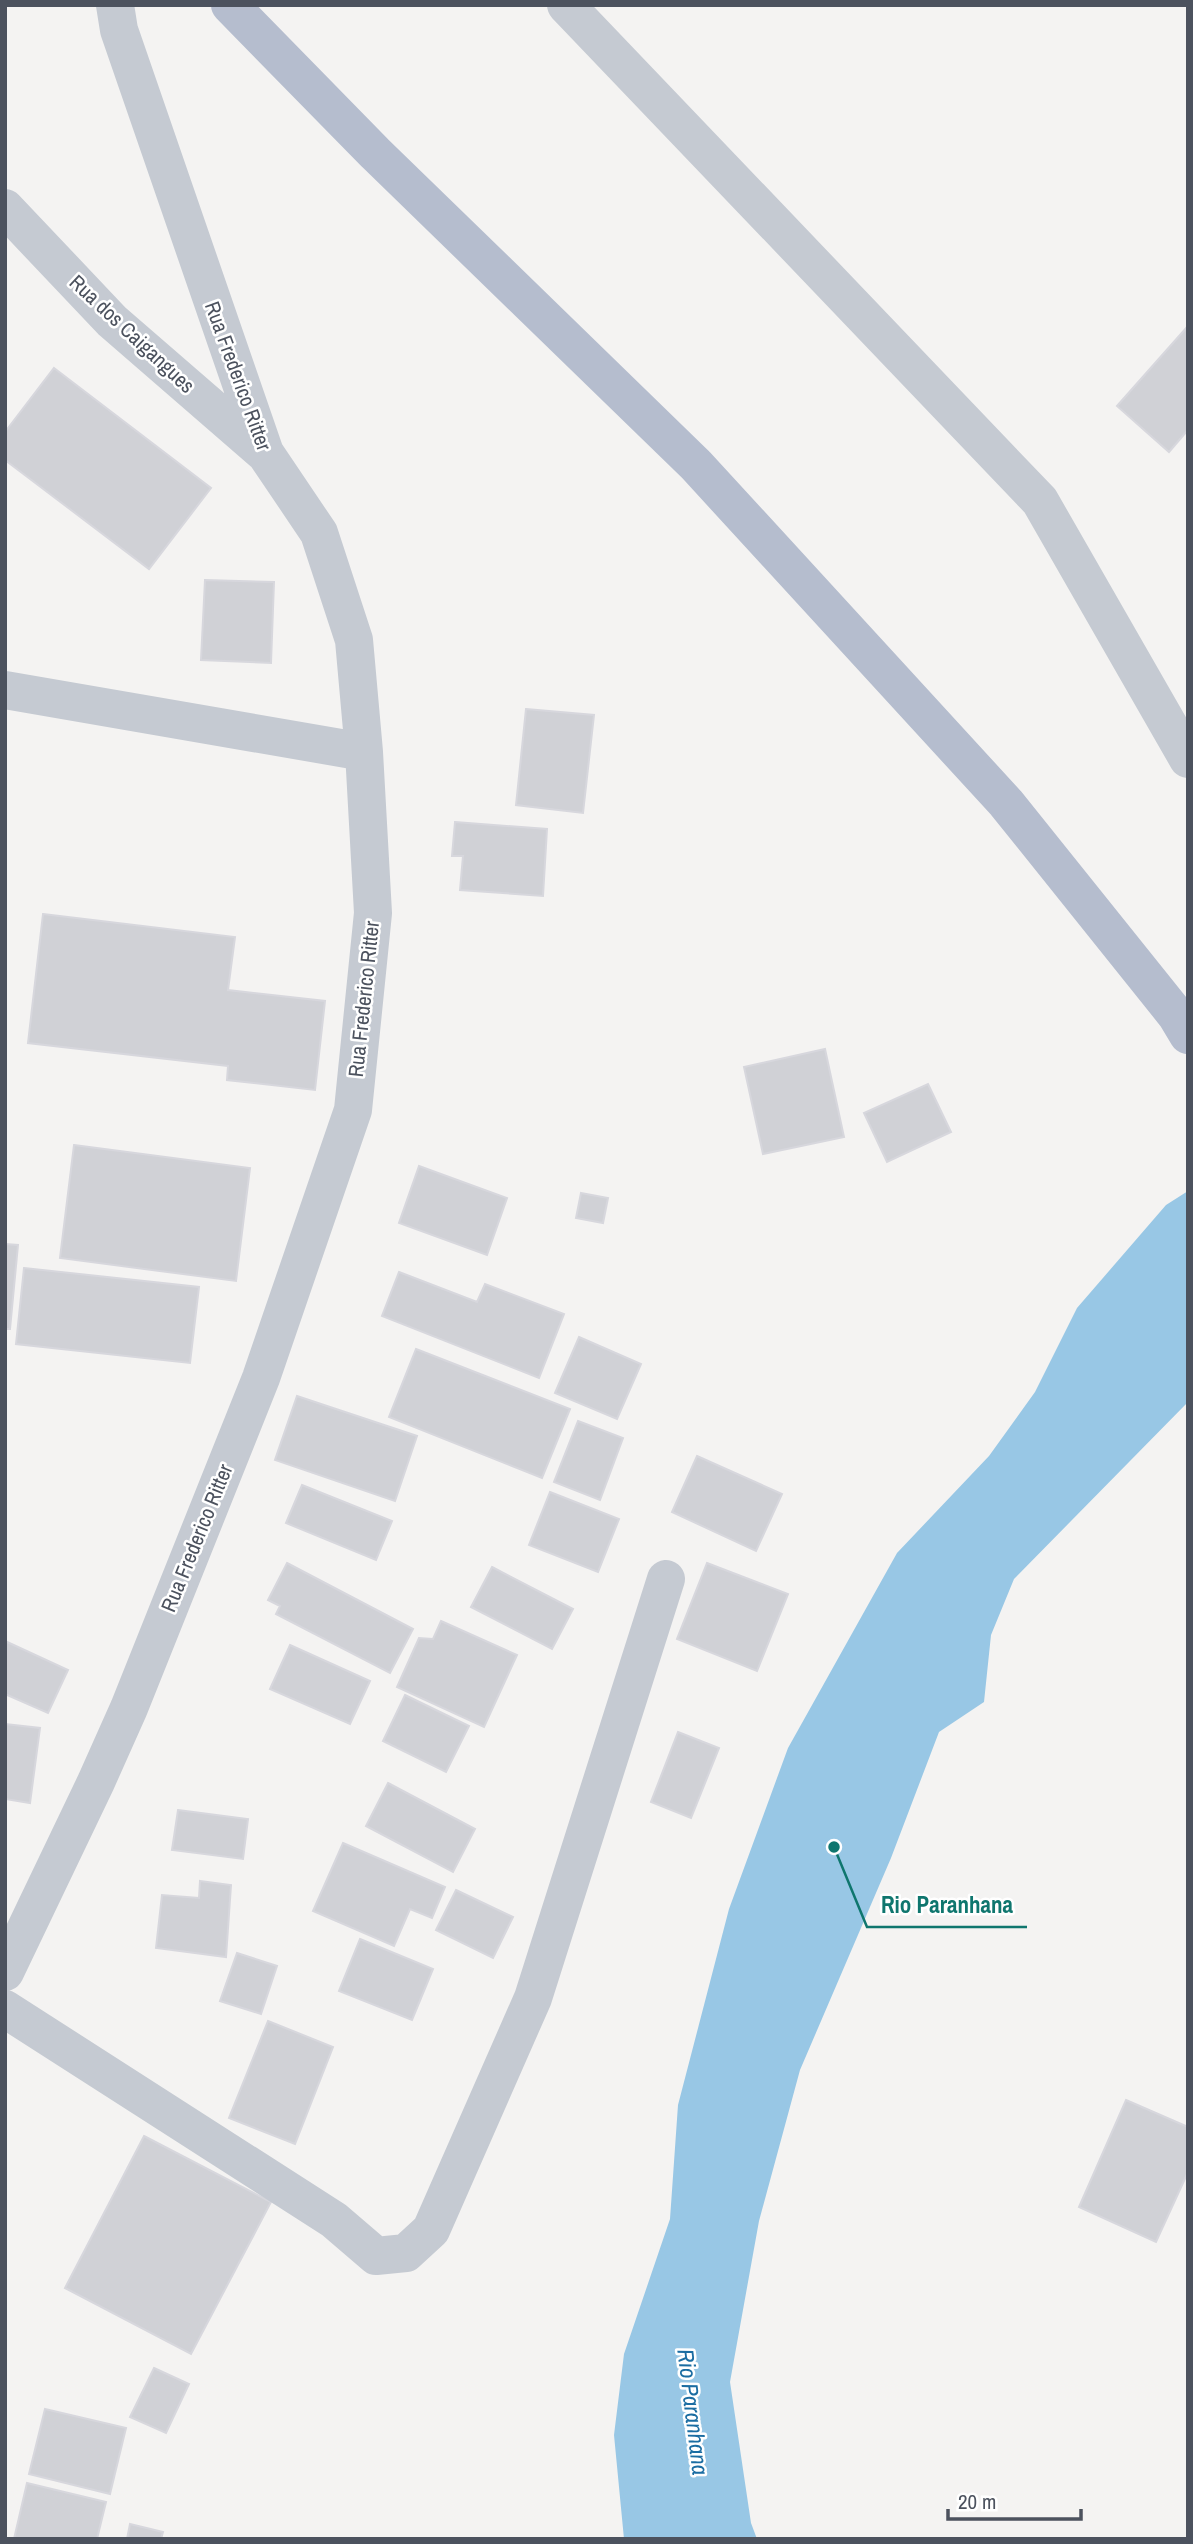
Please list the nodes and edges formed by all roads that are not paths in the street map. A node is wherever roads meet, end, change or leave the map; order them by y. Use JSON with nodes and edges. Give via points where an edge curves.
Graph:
{"nodes":[{"id":1,"x":115,"y":5,"type":"edge"},
{"id":2,"x":230,"y":5,"type":"edge"},
{"id":3,"x":566,"y":5,"type":"edge"},
{"id":4,"x":5,"y":208,"type":"edge"},
{"id":5,"x":264,"y":453,"type":"junction"},
{"id":6,"x":5,"y":691,"type":"edge"},
{"id":7,"x":364,"y":752,"type":"junction"},
{"id":8,"x":1188,"y":759,"type":"edge"},
{"id":9,"x":1182,"y":1025,"type":"edge"},
{"id":10,"x":666,"y":1578,"type":"dead end"},
{"id":11,"x":5,"y":1972,"type":"edge"},
{"id":12,"x":5,"y":2009,"type":"edge"}],
"edges":[{"from":1,"to":5,"type":"street","name":"Rua Frederico Ritter","via":[[119,30]]},
{"from":2,"to":9,"type":"main road","via":[[696,465],[1006,803]]},
{"from":3,"to":8,"type":"street","via":[[1041,501]]},
{"from":4,"to":5,"type":"street","name":"Rua dos Caigangues","via":[[112,321]]},
{"from":5,"to":7,"type":"street","name":"Rua Frederico Ritter","via":[[319,533],[354,640]]},
{"from":6,"to":7,"type":"street"},
{"from":7,"to":11,"type":"street","name":"Rua Frederico Ritter","via":[[373,912],[353,1110],[261,1378],[134,1695]]},
{"from":10,"to":12,"type":"street","via":[[533,1998],[431,2230],[406,2253],[376,2256],[334,2220]]}]}
